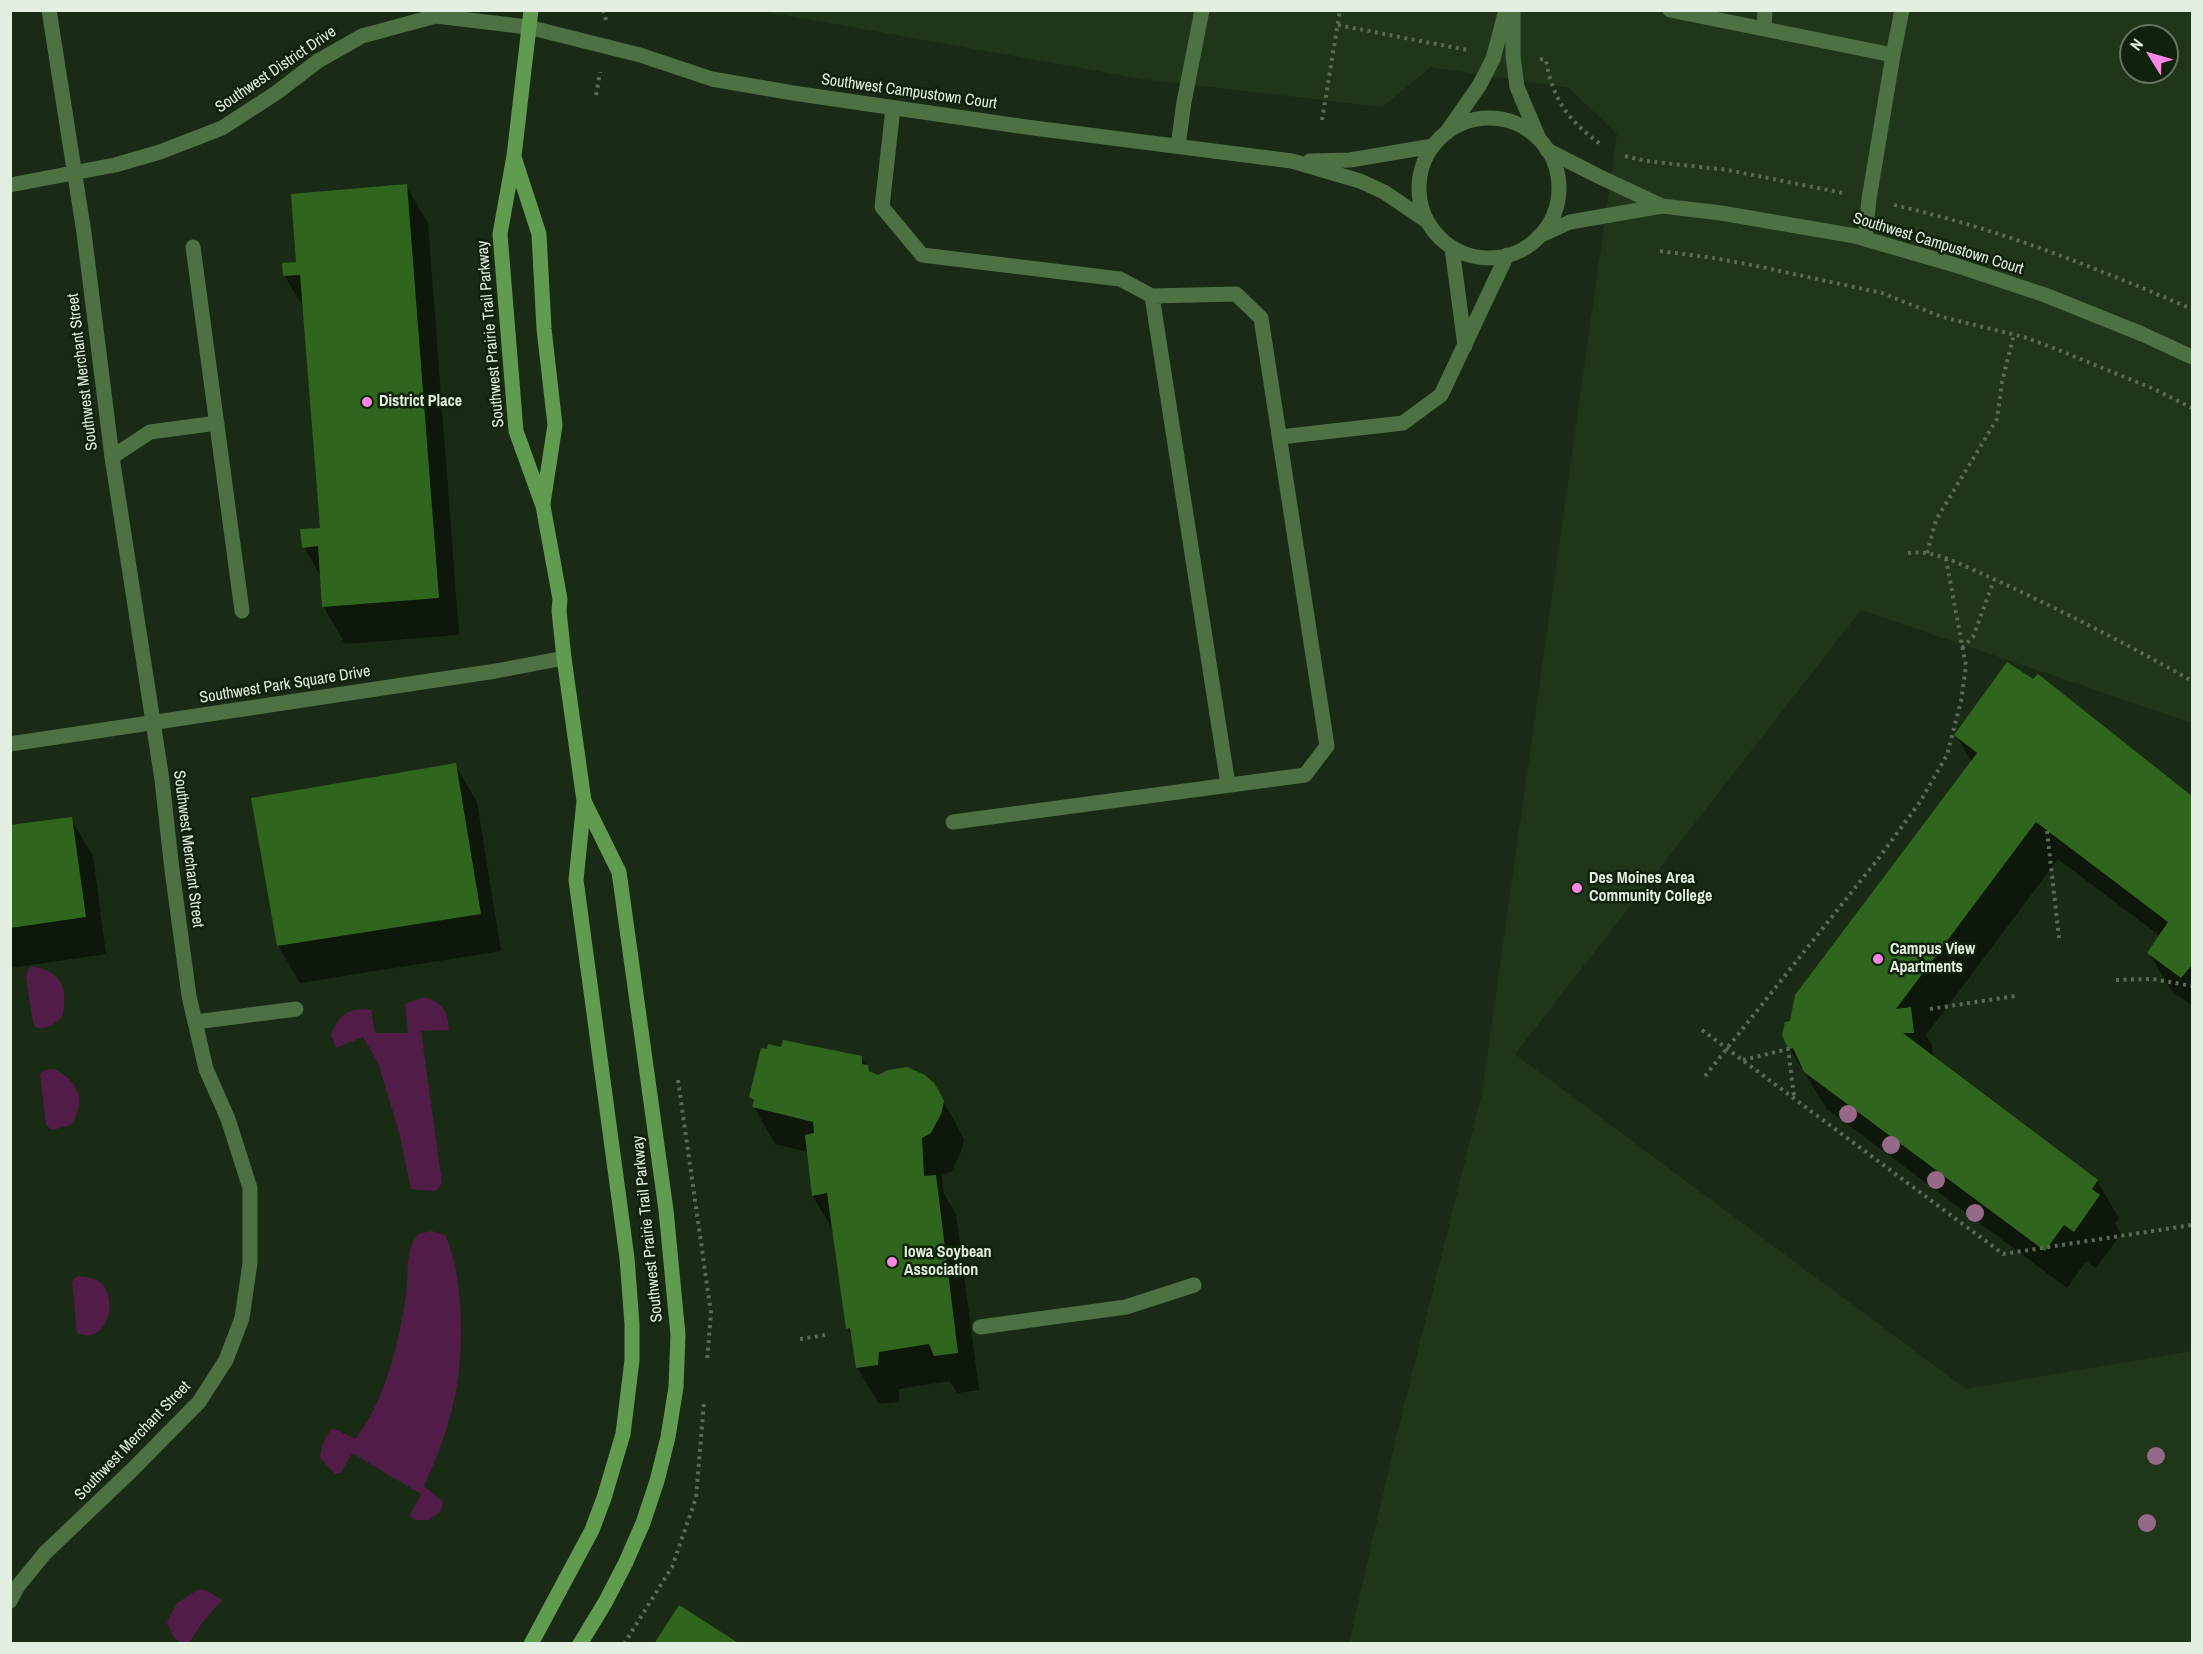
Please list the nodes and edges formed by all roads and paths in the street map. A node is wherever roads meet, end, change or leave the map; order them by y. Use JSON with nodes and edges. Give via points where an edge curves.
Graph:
{"nodes":[{"id":1,"x":49,"y":10,"type":"edge"},
{"id":2,"x":531,"y":10,"type":"edge"},
{"id":3,"x":1202,"y":10,"type":"edge"},
{"id":4,"x":1340,"y":10,"type":"edge"},
{"id":5,"x":1506,"y":10,"type":"edge"},
{"id":6,"x":1513,"y":10,"type":"edge"},
{"id":7,"x":1670,"y":10,"type":"edge"},
{"id":8,"x":1765,"y":10,"type":"edge"},
{"id":9,"x":1902,"y":10,"type":"edge"},
{"id":10,"x":1338,"y":26,"type":"junction"},
{"id":11,"x":528,"y":27,"type":"junction"},
{"id":12,"x":1764,"y":28,"type":"junction"},
{"id":13,"x":1494,"y":53,"type":"junction"},
{"id":14,"x":1893,"y":55,"type":"junction"},
{"id":15,"x":1513,"y":56,"type":"junction"},
{"id":16,"x":893,"y":108,"type":"junction"},
{"id":17,"x":1322,"y":120,"type":"dead end"},
{"id":18,"x":1446,"y":133,"type":"junction"},
{"id":19,"x":1543,"y":145,"type":"junction"},
{"id":20,"x":1178,"y":146,"type":"junction"},
{"id":21,"x":1433,"y":146,"type":"junction"},
{"id":22,"x":1607,"y":148,"type":"dead end"},
{"id":23,"x":1618,"y":153,"type":"dead end"},
{"id":24,"x":514,"y":156,"type":"junction"},
{"id":25,"x":1292,"y":161,"type":"junction"},
{"id":26,"x":74,"y":174,"type":"junction"},
{"id":27,"x":10,"y":185,"type":"edge"},
{"id":28,"x":1869,"y":199,"type":"junction"},
{"id":29,"x":1662,"y":206,"type":"junction"},
{"id":30,"x":1427,"y":221,"type":"junction"},
{"id":31,"x":1539,"y":236,"type":"junction"},
{"id":32,"x":1865,"y":239,"type":"junction"},
{"id":33,"x":193,"y":247,"type":"dead end"},
{"id":34,"x":1452,"y":248,"type":"junction"},
{"id":35,"x":1660,"y":251,"type":"dead end"},
{"id":36,"x":1507,"y":255,"type":"junction"},
{"id":37,"x":1152,"y":296,"type":"junction"},
{"id":38,"x":2193,"y":309,"type":"edge"},
{"id":39,"x":2013,"y":334,"type":"junction"},
{"id":40,"x":1465,"y":346,"type":"junction"},
{"id":41,"x":2193,"y":357,"type":"edge"},
{"id":42,"x":2193,"y":408,"type":"edge"},
{"id":43,"x":218,"y":423,"type":"junction"},
{"id":44,"x":1280,"y":437,"type":"junction"},
{"id":45,"x":112,"y":457,"type":"junction"},
{"id":46,"x":543,"y":506,"type":"junction"},
{"id":47,"x":1908,"y":553,"type":"dead end"},
{"id":48,"x":1927,"y":553,"type":"junction"},
{"id":49,"x":1946,"y":559,"type":"junction"},
{"id":50,"x":1994,"y":580,"type":"junction"},
{"id":51,"x":243,"y":612,"type":"dead end"},
{"id":52,"x":1962,"y":648,"type":"junction"},
{"id":53,"x":564,"y":658,"type":"junction"},
{"id":54,"x":2193,"y":681,"type":"edge"},
{"id":55,"x":152,"y":722,"type":"junction"},
{"id":56,"x":10,"y":744,"type":"edge"},
{"id":57,"x":1228,"y":785,"type":"junction"},
{"id":58,"x":584,"y":801,"type":"junction"},
{"id":59,"x":953,"y":822,"type":"dead end"},
{"id":60,"x":2047,"y":831,"type":"dead end"},
{"id":61,"x":2059,"y":938,"type":"dead end"},
{"id":62,"x":2116,"y":980,"type":"dead end"},
{"id":63,"x":2193,"y":986,"type":"edge"},
{"id":64,"x":2015,"y":996,"type":"dead end"},
{"id":65,"x":296,"y":1009,"type":"dead end"},
{"id":66,"x":1930,"y":1009,"type":"dead end"},
{"id":67,"x":195,"y":1023,"type":"junction"},
{"id":68,"x":1702,"y":1030,"type":"dead end"},
{"id":69,"x":1727,"y":1048,"type":"junction"},
{"id":70,"x":1743,"y":1060,"type":"junction"},
{"id":71,"x":1705,"y":1076,"type":"dead end"},
{"id":72,"x":1794,"y":1097,"type":"junction"},
{"id":73,"x":2193,"y":1225,"type":"edge"},
{"id":74,"x":1194,"y":1285,"type":"dead end"},
{"id":75,"x":980,"y":1327,"type":"dead end"},
{"id":76,"x":825,"y":1335,"type":"dead end"},
{"id":77,"x":800,"y":1339,"type":"dead end"},
{"id":78,"x":10,"y":1601,"type":"edge"},
{"id":79,"x":531,"y":1644,"type":"edge"},
{"id":80,"x":580,"y":1644,"type":"edge"}],
"edges":[{"from":1,"to":26,"type":"street","name":"Southwest Merchant Street"},
{"from":2,"to":11,"type":"street","name":"Southwest Prairie Trail Parkway"},
{"from":3,"to":20,"type":"street"},
{"from":4,"to":10,"type":"path"},
{"from":5,"to":13,"type":"street"},
{"from":6,"to":15,"type":"street"},
{"from":7,"to":12,"type":"street"},
{"from":8,"to":12,"type":"street"},
{"from":9,"to":14,"type":"street"},
{"from":10,"to":13,"type":"path"},
{"from":10,"to":17,"type":"path"},
{"from":11,"to":16,"type":"street","name":"Southwest Campustown Court","via":[[640,55],[712,79]]},
{"from":11,"to":24,"type":"street","name":"Southwest Prairie Trail Parkway"},
{"from":11,"to":26,"type":"street","name":"Southwest District Drive","via":[[436,16],[362,36],[318,60],[222,128],[160,152]]},
{"from":12,"to":14,"type":"street"},
{"from":13,"to":18,"type":"street","via":[[1479,87]]},
{"from":14,"to":28,"type":"street"},
{"from":15,"to":19,"type":"street","via":[[1516,87]]},
{"from":15,"to":22,"type":"path","via":[[1546,60],[1549,79],[1561,104],[1575,123]]},
{"from":16,"to":20,"type":"street","name":"Southwest Campustown Court"},
{"from":16,"to":37,"type":"street","via":[[882,207],[922,255],[1120,279]]},
{"from":18,"to":19,"type":"street","name":"Southwest Campustown Court","via":[[1458,125],[1487,118],[1515,123]]},
{"from":18,"to":21,"type":"street","name":"Southwest Campustown Court"},
{"from":19,"to":29,"type":"street","name":"Southwest Campustown Court"},
{"from":19,"to":31,"type":"street","name":"Southwest Campustown Court","via":[[1554,164],[1558,195],[1549,224]]},
{"from":20,"to":25,"type":"street","name":"Southwest Campustown Court"},
{"from":21,"to":25,"type":"street","name":"Southwest Campustown Court","via":[[1350,160]]},
{"from":21,"to":30,"type":"street","name":"Southwest Campustown Court","via":[[1419,182],[1420,202]]},
{"from":23,"to":28,"type":"path"},
{"from":24,"to":46,"type":"street","name":"Southwest Prairie Trail Parkway","via":[[539,234],[555,426]]},
{"from":24,"to":46,"type":"street","name":"Southwest Prairie Trail Parkway","via":[[500,234],[516,431]]},
{"from":25,"to":30,"type":"street","name":"Southwest Campustown Court","via":[[1360,181]]},
{"from":26,"to":27,"type":"street","name":"Southwest District Drive"},
{"from":26,"to":45,"type":"street","name":"Southwest Merchant Street"},
{"from":28,"to":32,"type":"street"},
{"from":28,"to":38,"type":"path","via":[[2008,237],[2105,271]]},
{"from":29,"to":31,"type":"street","name":"Southwest Campustown Court","via":[[1570,222]]},
{"from":29,"to":32,"type":"street","name":"Southwest Campustown Court"},
{"from":30,"to":34,"type":"street","name":"Southwest Campustown Court"},
{"from":31,"to":36,"type":"street","name":"Southwest Campustown Court","via":[[1525,248]]},
{"from":32,"to":41,"type":"street","name":"Southwest Campustown Court","via":[[2045,295]]},
{"from":33,"to":43,"type":"street"},
{"from":34,"to":36,"type":"street","name":"Southwest Campustown Court","via":[[1469,256]]},
{"from":34,"to":40,"type":"street"},
{"from":35,"to":39,"type":"path","via":[[1850,285],[1942,317]]},
{"from":36,"to":40,"type":"street"},
{"from":37,"to":44,"type":"street","via":[[1236,294],[1261,318]]},
{"from":37,"to":57,"type":"street"},
{"from":39,"to":42,"type":"path","via":[[2094,364]]},
{"from":39,"to":48,"type":"path","via":[[1997,419],[1936,520]]},
{"from":40,"to":44,"type":"street","via":[[1441,395],[1403,423]]},
{"from":43,"to":45,"type":"street","via":[[150,432]]},
{"from":43,"to":51,"type":"street"},
{"from":44,"to":57,"type":"street","via":[[1327,746],[1305,775]]},
{"from":45,"to":55,"type":"street","name":"Southwest Merchant Street"},
{"from":46,"to":53,"type":"street","name":"Southwest Prairie Trail Parkway","via":[[560,599]]},
{"from":47,"to":48,"type":"path"},
{"from":48,"to":49,"type":"path"},
{"from":49,"to":50,"type":"path"},
{"from":49,"to":52,"type":"path"},
{"from":50,"to":52,"type":"path","via":[[1973,637]]},
{"from":50,"to":54,"type":"path","via":[[2122,641]]},
{"from":52,"to":69,"type":"path","via":[[1966,666],[1963,688],[1947,755],[1920,802]]},
{"from":53,"to":55,"type":"street","name":"Southwest Park Square Drive"},
{"from":53,"to":58,"type":"street","name":"Southwest Prairie Trail Parkway"},
{"from":55,"to":56,"type":"street","name":"Southwest Park Square Drive"},
{"from":55,"to":67,"type":"street","name":"Southwest Merchant Street"},
{"from":57,"to":59,"type":"street"},
{"from":58,"to":79,"type":"street","name":"Southwest Prairie Trail Parkway","via":[[576,880],[627,1258],[632,1360],[623,1434],[604,1498],[592,1530]]},
{"from":58,"to":80,"type":"street","name":"Southwest Prairie Trail Parkway","via":[[619,872],[666,1210],[678,1335],[676,1387],[657,1480],[626,1562]]},
{"from":60,"to":61,"type":"path"},
{"from":62,"to":63,"type":"path","via":[[2153,979]]},
{"from":64,"to":66,"type":"path"},
{"from":65,"to":67,"type":"street"},
{"from":67,"to":78,"type":"street","name":"Southwest Merchant Street","via":[[206,1069],[228,1119],[250,1188],[250,1263],[242,1318],[226,1360],[199,1402],[45,1553]]},
{"from":68,"to":69,"type":"path"},
{"from":69,"to":70,"type":"path"},
{"from":69,"to":71,"type":"path"},
{"from":70,"to":72,"type":"path"},
{"from":70,"to":72,"type":"path","via":[[1788,1048]]},
{"from":72,"to":73,"type":"path","via":[[2003,1254]]},
{"from":74,"to":75,"type":"street","via":[[1126,1307]]},
{"from":76,"to":77,"type":"path"}]}
